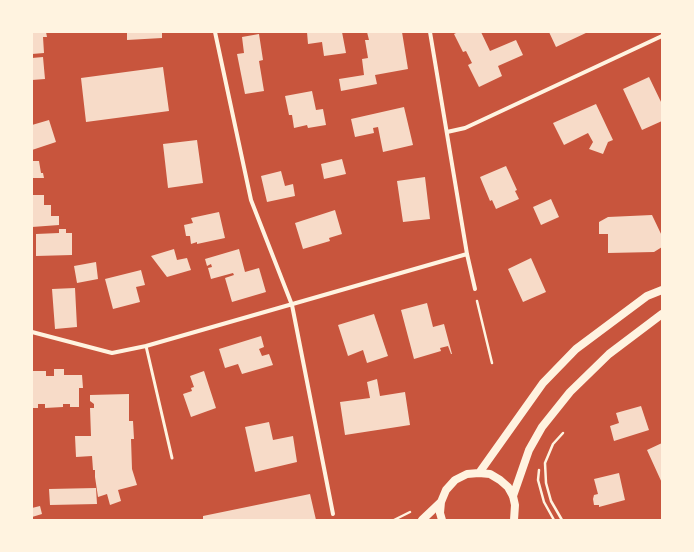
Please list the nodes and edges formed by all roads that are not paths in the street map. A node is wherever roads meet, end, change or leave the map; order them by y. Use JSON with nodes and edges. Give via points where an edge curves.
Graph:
{"nodes":[{"id":1,"x":215,"y":32,"type":"edge"},
{"id":2,"x":430,"y":32,"type":"edge"},
{"id":3,"x":662,"y":36,"type":"edge"},
{"id":4,"x":447,"y":132,"type":"junction"},
{"id":5,"x":467,"y":254,"type":"junction"},
{"id":6,"x":475,"y":289,"type":"road end"},
{"id":7,"x":662,"y":290,"type":"edge"},
{"id":8,"x":292,"y":305,"type":"junction"},
{"id":9,"x":662,"y":314,"type":"edge"},
{"id":10,"x":32,"y":332,"type":"edge"},
{"id":11,"x":146,"y":346,"type":"junction"},
{"id":12,"x":172,"y":458,"type":"dead end"},
{"id":13,"x":479,"y":472,"type":"junction"},
{"id":14,"x":513,"y":496,"type":"junction"},
{"id":15,"x":441,"y":502,"type":"junction"},
{"id":16,"x":333,"y":514,"type":"dead end"},
{"id":17,"x":517,"y":518,"type":"edge"},
{"id":18,"x":422,"y":520,"type":"edge"},
{"id":19,"x":442,"y":520,"type":"edge"}],
"edges":[{"from":1,"to":8,"type":"street","via":[[251,200]]},
{"from":2,"to":4,"type":"street"},
{"from":3,"to":4,"type":"street","via":[[465,128]]},
{"from":4,"to":5,"type":"street"},
{"from":5,"to":6,"type":"street"},
{"from":5,"to":8,"type":"street"},
{"from":7,"to":13,"type":"main road","via":[[647,296],[576,349],[543,383]]},
{"from":8,"to":11,"type":"street"},
{"from":8,"to":16,"type":"street"},
{"from":9,"to":14,"type":"main road","via":[[609,354],[570,392],[542,427],[529,450]]},
{"from":10,"to":11,"type":"street","via":[[112,353]]},
{"from":11,"to":12,"type":"lane"},
{"from":13,"to":14,"type":"main road","via":[[490,474],[500,480]]},
{"from":13,"to":15,"type":"main road","via":[[455,480],[446,490]]},
{"from":14,"to":17,"type":"main road"},
{"from":15,"to":18,"type":"main road"},
{"from":15,"to":19,"type":"main road"}]}
